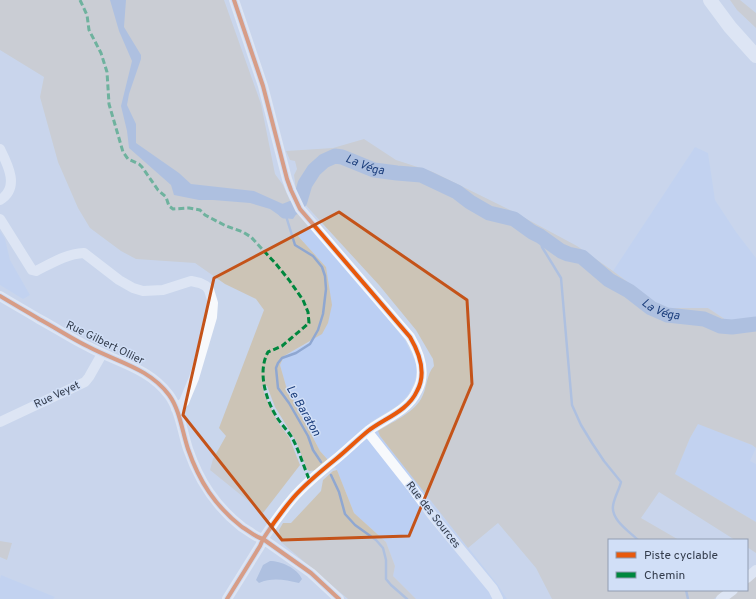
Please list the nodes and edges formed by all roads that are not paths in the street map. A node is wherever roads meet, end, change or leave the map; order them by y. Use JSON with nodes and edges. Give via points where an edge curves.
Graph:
{"nodes":[{"id":1,"x":234,"y":0,"type":"edge"},
{"id":2,"x":710,"y":0,"type":"edge"},
{"id":3,"x":756,"y":56,"type":"edge"},
{"id":4,"x":0,"y":149,"type":"edge"},
{"id":5,"x":0,"y":200,"type":"edge"},
{"id":6,"x":0,"y":219,"type":"edge"},
{"id":7,"x":0,"y":296,"type":"edge"},
{"id":8,"x":102,"y":354,"type":"junction"},
{"id":9,"x":176,"y":409,"type":"junction"},
{"id":10,"x":0,"y":422,"type":"edge"},
{"id":11,"x":368,"y":432,"type":"junction"},
{"id":12,"x":262,"y":539,"type":"junction"},
{"id":13,"x":756,"y":570,"type":"edge"},
{"id":14,"x":748,"y":577,"type":"edge"},
{"id":15,"x":732,"y":591,"type":"edge"},
{"id":16,"x":227,"y":599,"type":"edge"},
{"id":17,"x":339,"y":599,"type":"edge"},
{"id":18,"x":498,"y":599,"type":"edge"},
{"id":19,"x":721,"y":599,"type":"edge"}],
"edges":[{"from":1,"to":11,"type":"street","via":[[263,86],[294,198],[300,209],[410,337],[422,364],[422,376],[412,401]]},
{"from":2,"to":3,"type":"main road"},
{"from":4,"to":5,"type":"street","via":[[11,176],[9,191],[6,197]]},
{"from":6,"to":9,"type":"street","via":[[32,270],[36,271],[66,256],[84,253],[119,280],[143,291],[163,290],[191,281],[206,286],[213,303],[212,318],[194,378],[184,402]]},
{"from":7,"to":8,"type":"street","name":"Rue Gilbert Ollier"},
{"from":8,"to":9,"type":"street","name":"Rue Gilbert Ollier","via":[[150,376],[169,396]]},
{"from":8,"to":10,"type":"street","name":"Rue Veyet","via":[[84,382]]},
{"from":9,"to":12,"type":"street","name":"Rue Gilbert Ollier","via":[[189,453],[208,491],[226,513]]},
{"from":11,"to":12,"type":"street","via":[[294,497]]},
{"from":11,"to":18,"type":"street","name":"Rue des Sources","via":[[493,589]]},
{"from":12,"to":16,"type":"street"},
{"from":12,"to":17,"type":"street","name":"Rue Gilbert Ollier","via":[[311,573]]},
{"from":13,"to":14,"type":"street"},
{"from":15,"to":19,"type":"street"}]}
